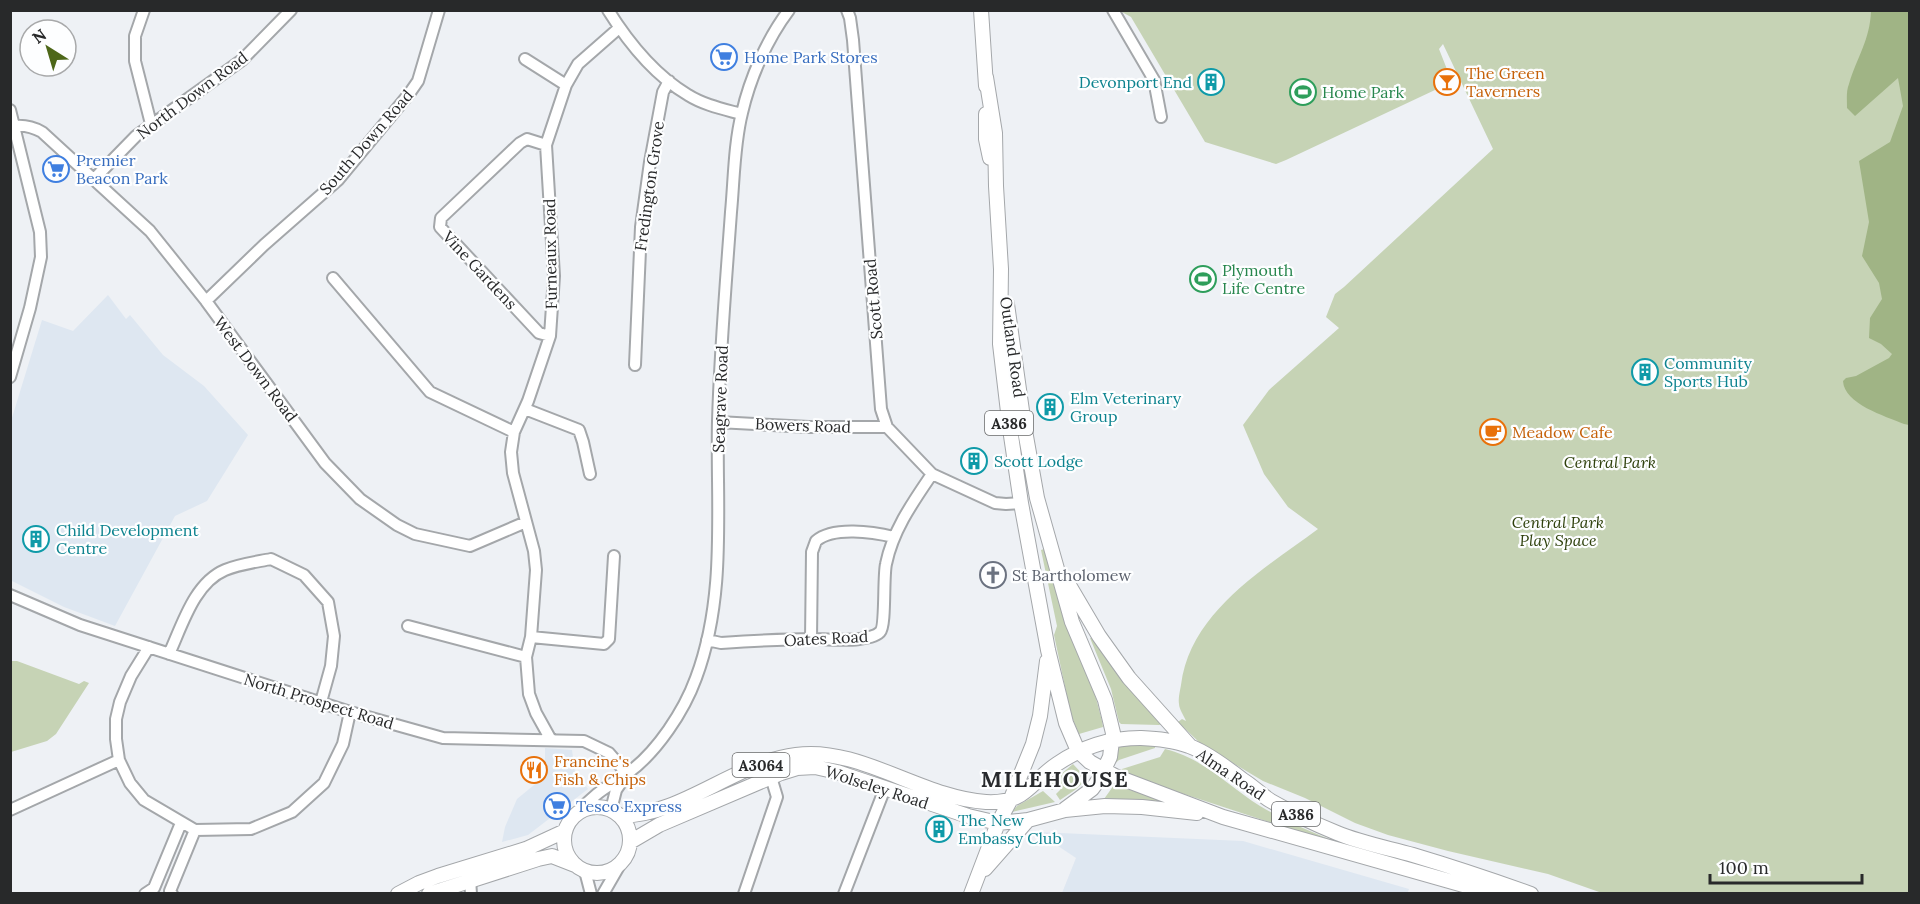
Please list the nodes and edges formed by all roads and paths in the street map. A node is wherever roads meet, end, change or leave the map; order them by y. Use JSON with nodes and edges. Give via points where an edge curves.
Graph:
{"nodes":[{"id":1,"x":144,"y":10,"type":"edge"},
{"id":2,"x":291,"y":10,"type":"edge"},
{"id":3,"x":439,"y":10,"type":"edge"},
{"id":4,"x":608,"y":10,"type":"edge"},
{"id":5,"x":789,"y":10,"type":"edge"},
{"id":6,"x":847,"y":10,"type":"edge"},
{"id":7,"x":981,"y":10,"type":"edge"},
{"id":8,"x":1113,"y":10,"type":"edge"},
{"id":9,"x":619,"y":28,"type":"junction"},
{"id":10,"x":525,"y":59,"type":"dead end"},
{"id":11,"x":669,"y":81,"type":"junction"},
{"id":12,"x":566,"y":85,"type":"junction"},
{"id":13,"x":10,"y":110,"type":"edge"},
{"id":14,"x":741,"y":114,"type":"junction"},
{"id":15,"x":1161,"y":117,"type":"dead end"},
{"id":16,"x":151,"y":124,"type":"junction"},
{"id":17,"x":15,"y":126,"type":"junction"},
{"id":18,"x":546,"y":145,"type":"junction"},
{"id":19,"x":94,"y":179,"type":"junction"},
{"id":20,"x":1001,"y":269,"type":"junction"},
{"id":21,"x":333,"y":278,"type":"dead end"},
{"id":22,"x":206,"y":301,"type":"junction"},
{"id":23,"x":550,"y":336,"type":"junction"},
{"id":24,"x":635,"y":365,"type":"dead end"},
{"id":25,"x":10,"y":377,"type":"edge"},
{"id":26,"x":525,"y":409,"type":"junction"},
{"id":27,"x":718,"y":422,"type":"junction"},
{"id":28,"x":887,"y":427,"type":"junction"},
{"id":29,"x":514,"y":432,"type":"junction"},
{"id":30,"x":576,"y":467,"type":"dead end"},
{"id":31,"x":932,"y":474,"type":"junction"},
{"id":32,"x":1021,"y":502,"type":"junction"},
{"id":33,"x":526,"y":522,"type":"junction"},
{"id":34,"x":894,"y":537,"type":"junction"},
{"id":35,"x":614,"y":556,"type":"dead end"},
{"id":36,"x":1057,"y":565,"type":"junction"},
{"id":37,"x":10,"y":595,"type":"edge"},
{"id":38,"x":408,"y":626,"type":"dead end"},
{"id":39,"x":531,"y":637,"type":"junction"},
{"id":40,"x":811,"y":639,"type":"junction"},
{"id":41,"x":707,"y":640,"type":"junction"},
{"id":42,"x":148,"y":647,"type":"junction"},
{"id":43,"x":1048,"y":650,"type":"junction"},
{"id":44,"x":169,"y":654,"type":"junction"},
{"id":45,"x":526,"y":657,"type":"junction"},
{"id":46,"x":321,"y":702,"type":"junction"},
{"id":47,"x":350,"y":712,"type":"junction"},
{"id":48,"x":551,"y":740,"type":"junction"},
{"id":49,"x":1114,"y":740,"type":"junction"},
{"id":50,"x":1190,"y":746,"type":"junction"},
{"id":51,"x":1078,"y":751,"type":"junction"},
{"id":52,"x":119,"y":760,"type":"junction"},
{"id":53,"x":1104,"y":770,"type":"junction"},
{"id":54,"x":627,"y":774,"type":"junction"},
{"id":55,"x":771,"y":777,"type":"junction"},
{"id":56,"x":885,"y":788,"type":"junction"},
{"id":57,"x":1010,"y":801,"type":"junction"},
{"id":58,"x":10,"y":810,"type":"edge"},
{"id":59,"x":1065,"y":810,"type":"junction"},
{"id":60,"x":579,"y":812,"type":"junction"},
{"id":61,"x":616,"y":813,"type":"junction"},
{"id":62,"x":1223,"y":817,"type":"junction"},
{"id":63,"x":1028,"y":820,"type":"junction"},
{"id":64,"x":181,"y":823,"type":"junction"},
{"id":65,"x":998,"y":823,"type":"junction"},
{"id":66,"x":195,"y":830,"type":"junction"},
{"id":67,"x":565,"y":831,"type":"junction"},
{"id":68,"x":630,"y":842,"type":"junction"},
{"id":69,"x":622,"y":861,"type":"junction"},
{"id":70,"x":580,"y":868,"type":"junction"},
{"id":71,"x":978,"y":877,"type":"junction"},
{"id":72,"x":470,"y":886,"type":"edge"},
{"id":73,"x":150,"y":891,"type":"edge"},
{"id":74,"x":171,"y":892,"type":"edge"},
{"id":75,"x":398,"y":894,"type":"edge"},
{"id":76,"x":429,"y":894,"type":"edge"},
{"id":77,"x":591,"y":894,"type":"edge"},
{"id":78,"x":603,"y":894,"type":"edge"},
{"id":79,"x":744,"y":894,"type":"edge"},
{"id":80,"x":844,"y":894,"type":"edge"},
{"id":81,"x":971,"y":894,"type":"edge"},
{"id":82,"x":1495,"y":894,"type":"edge"},
{"id":83,"x":1531,"y":894,"type":"edge"}],
"edges":[{"from":1,"to":16,"type":"street","via":[[135,36],[135,61]]},
{"from":2,"to":16,"type":"street","name":"North Down Road","via":[[242,60]]},
{"from":3,"to":22,"type":"street","name":"South Down Road","via":[[418,81],[409,94],[338,180]]},
{"from":4,"to":9,"type":"street"},
{"from":5,"to":14,"type":"street","name":"Seagrave Road","via":[[752,80]]},
{"from":6,"to":28,"type":"street","name":"Scott Road","via":[[853,39],[881,409]]},
{"from":7,"to":20,"type":"main road","name":"Outland Road","number":"A386","via":[[986,139],[996,186]]},
{"from":8,"to":15,"type":"street","via":[[1154,80]]},
{"from":9,"to":11,"type":"street"},
{"from":9,"to":12,"type":"street","name":"Furneaux Road","via":[[578,64]]},
{"from":10,"to":12,"type":"street"},
{"from":11,"to":14,"type":"street","via":[[706,104]]},
{"from":11,"to":24,"type":"street","name":"Fredington Grove","via":[[663,92],[641,226]]},
{"from":12,"to":18,"type":"street","name":"Furneaux Road"},
{"from":13,"to":17,"type":"street"},
{"from":14,"to":27,"type":"street","name":"Seagrave Road"},
{"from":16,"to":19,"type":"street","name":"North Down Road"},
{"from":17,"to":19,"type":"street","name":"West Down Road","via":[[42,132]]},
{"from":17,"to":25,"type":"street","via":[[40,232],[41,257]]},
{"from":18,"to":23,"type":"street","name":"Furneaux Road","via":[[554,276]]},
{"from":18,"to":23,"type":"street","name":"Vine Gardens","via":[[527,139],[520,143],[441,218],[440,227],[539,333]]},
{"from":19,"to":22,"type":"street","name":"West Down Road","via":[[150,231]]},
{"from":20,"to":32,"type":"main road","name":"Outland Road","number":"A386","via":[[1000,344]]},
{"from":20,"to":36,"type":"main road","name":"Outland Road","number":"A386","via":[[1036,498]]},
{"from":21,"to":29,"type":"street","via":[[430,392]]},
{"from":22,"to":33,"type":"street","name":"West Down Road","via":[[325,463],[360,499],[397,525],[415,534],[470,546]]},
{"from":23,"to":26,"type":"street","name":"Furneaux Road"},
{"from":26,"to":29,"type":"street","name":"Furneaux Road"},
{"from":26,"to":30,"type":"street","via":[[579,430],[589,469]]},
{"from":27,"to":28,"type":"street","name":"Bowers Road"},
{"from":27,"to":41,"type":"street","name":"Seagrave Road","via":[[717,563]]},
{"from":28,"to":31,"type":"street"},
{"from":29,"to":33,"type":"street","name":"Furneaux Road","via":[[513,473]]},
{"from":31,"to":32,"type":"street","via":[[995,503]]},
{"from":31,"to":34,"type":"street","name":"Oates Road"},
{"from":32,"to":43,"type":"main road","name":"Outland Road","number":"A386"},
{"from":33,"to":39,"type":"street","name":"Furneaux Road","via":[[536,570]]},
{"from":34,"to":40,"type":"street","name":"Oates Road","via":[[886,565],[884,627],[880,633],[857,639]]},
{"from":34,"to":40,"type":"street","via":[[830,532],[816,541],[812,552]]},
{"from":35,"to":39,"type":"street","via":[[609,639],[604,644]]},
{"from":36,"to":49,"type":"main road","name":"Outland Road","number":"A386","via":[[1072,622],[1105,700]]},
{"from":36,"to":50,"type":"main road","name":"Outland Road","number":"A386","via":[[1129,678]]},
{"from":37,"to":42,"type":"street","name":"North Prospect Road"},
{"from":38,"to":45,"type":"street"},
{"from":39,"to":45,"type":"street","name":"Furneaux Road"},
{"from":40,"to":41,"type":"street","name":"Oates Road","via":[[721,643]]},
{"from":41,"to":54,"type":"street","name":"Seagrave Road","via":[[696,679],[682,705],[656,747]]},
{"from":42,"to":44,"type":"street","name":"North Prospect Road"},
{"from":42,"to":52,"type":"street","via":[[120,702],[116,719]]},
{"from":43,"to":51,"type":"main road","name":"Outland Road","number":"A386","via":[[1066,723]]},
{"from":43,"to":57,"type":"main road","name":"Outland Road","number":"A386","via":[[1036,735]]},
{"from":44,"to":46,"type":"street","name":"North Prospect Road"},
{"from":44,"to":46,"type":"street","via":[[206,585],[224,571],[270,559],[304,575],[328,602],[334,636]]},
{"from":45,"to":48,"type":"street","name":"Furneaux Road","via":[[529,694]]},
{"from":46,"to":47,"type":"street","name":"North Prospect Road"},
{"from":47,"to":48,"type":"street","name":"North Prospect Road","via":[[443,738]]},
{"from":47,"to":66,"type":"street","via":[[343,744],[324,783],[292,812],[251,829]]},
{"from":48,"to":54,"type":"street","name":"North Prospect Road","via":[[595,744],[609,753]]},
{"from":49,"to":50,"type":"main road","name":"Alma Road","via":[[1140,738]]},
{"from":49,"to":51,"type":"main road","name":"Alma Road"},
{"from":49,"to":53,"type":"main road"},
{"from":50,"to":83,"type":"main road","name":"Alma Road","number":"A386","via":[[1269,800],[1341,835]]},
{"from":51,"to":53,"type":"main road","name":"Alma Road","number":"A386"},
{"from":51,"to":57,"type":"main road"},
{"from":52,"to":58,"type":"street"},
{"from":52,"to":64,"type":"street","via":[[144,800]]},
{"from":53,"to":59,"type":"main road","via":[[1092,789]]},
{"from":53,"to":62,"type":"main road","name":"Alma Road","number":"A386"},
{"from":54,"to":60,"type":"street","via":[[588,800]]},
{"from":54,"to":61,"type":"street","via":[[616,790]]},
{"from":55,"to":56,"type":"main road","name":"Wolseley Road","number":"A3064","via":[[797,768],[815,767]]},
{"from":55,"to":68,"type":"main road","name":"Wolseley Road","number":"A3064","via":[[659,825]]},
{"from":55,"to":79,"type":"street","via":[[777,797]]},
{"from":56,"to":65,"type":"main road","name":"Wolseley Road","number":"A3064"},
{"from":56,"to":80,"type":"street"},
{"from":57,"to":61,"type":"main road","name":"Wolseley Road","number":"A3064","via":[[957,798],[845,758],[795,754],[752,768],[654,812]]},
{"from":57,"to":65,"type":"main road","name":"Outland Road"},
{"from":59,"to":62,"type":"main road","name":"Alma Road","number":"A386","via":[[1142,807]]},
{"from":59,"to":63,"type":"main road","name":"Wolseley Road","number":"A3064"},
{"from":60,"to":61,"type":"main road","via":[[600,807]]},
{"from":60,"to":67,"type":"main road"},
{"from":61,"to":68,"type":"main road","via":[[628,828]]},
{"from":62,"to":82,"type":"main road","name":"Alma Road","number":"A386"},
{"from":63,"to":65,"type":"main road","name":"Wolseley Road","number":"A3064"},
{"from":63,"to":71,"type":"main road"},
{"from":64,"to":66,"type":"street"},
{"from":64,"to":73,"type":"street"},
{"from":65,"to":71,"type":"main road","name":"Outland Road"},
{"from":66,"to":74,"type":"street"},
{"from":67,"to":70,"type":"main road","via":[[567,855]]},
{"from":67,"to":75,"type":"main road","via":[[526,849],[418,883]]},
{"from":68,"to":69,"type":"main road"},
{"from":69,"to":70,"type":"main road","via":[[608,871],[596,873]]},
{"from":69,"to":78,"type":"street"},
{"from":70,"to":72,"type":"main road","via":[[552,856]]},
{"from":70,"to":77,"type":"street"},
{"from":71,"to":81,"type":"main road"},
{"from":72,"to":76,"type":"main road"},
{"from":73,"to":74,"type":"street"}]}
